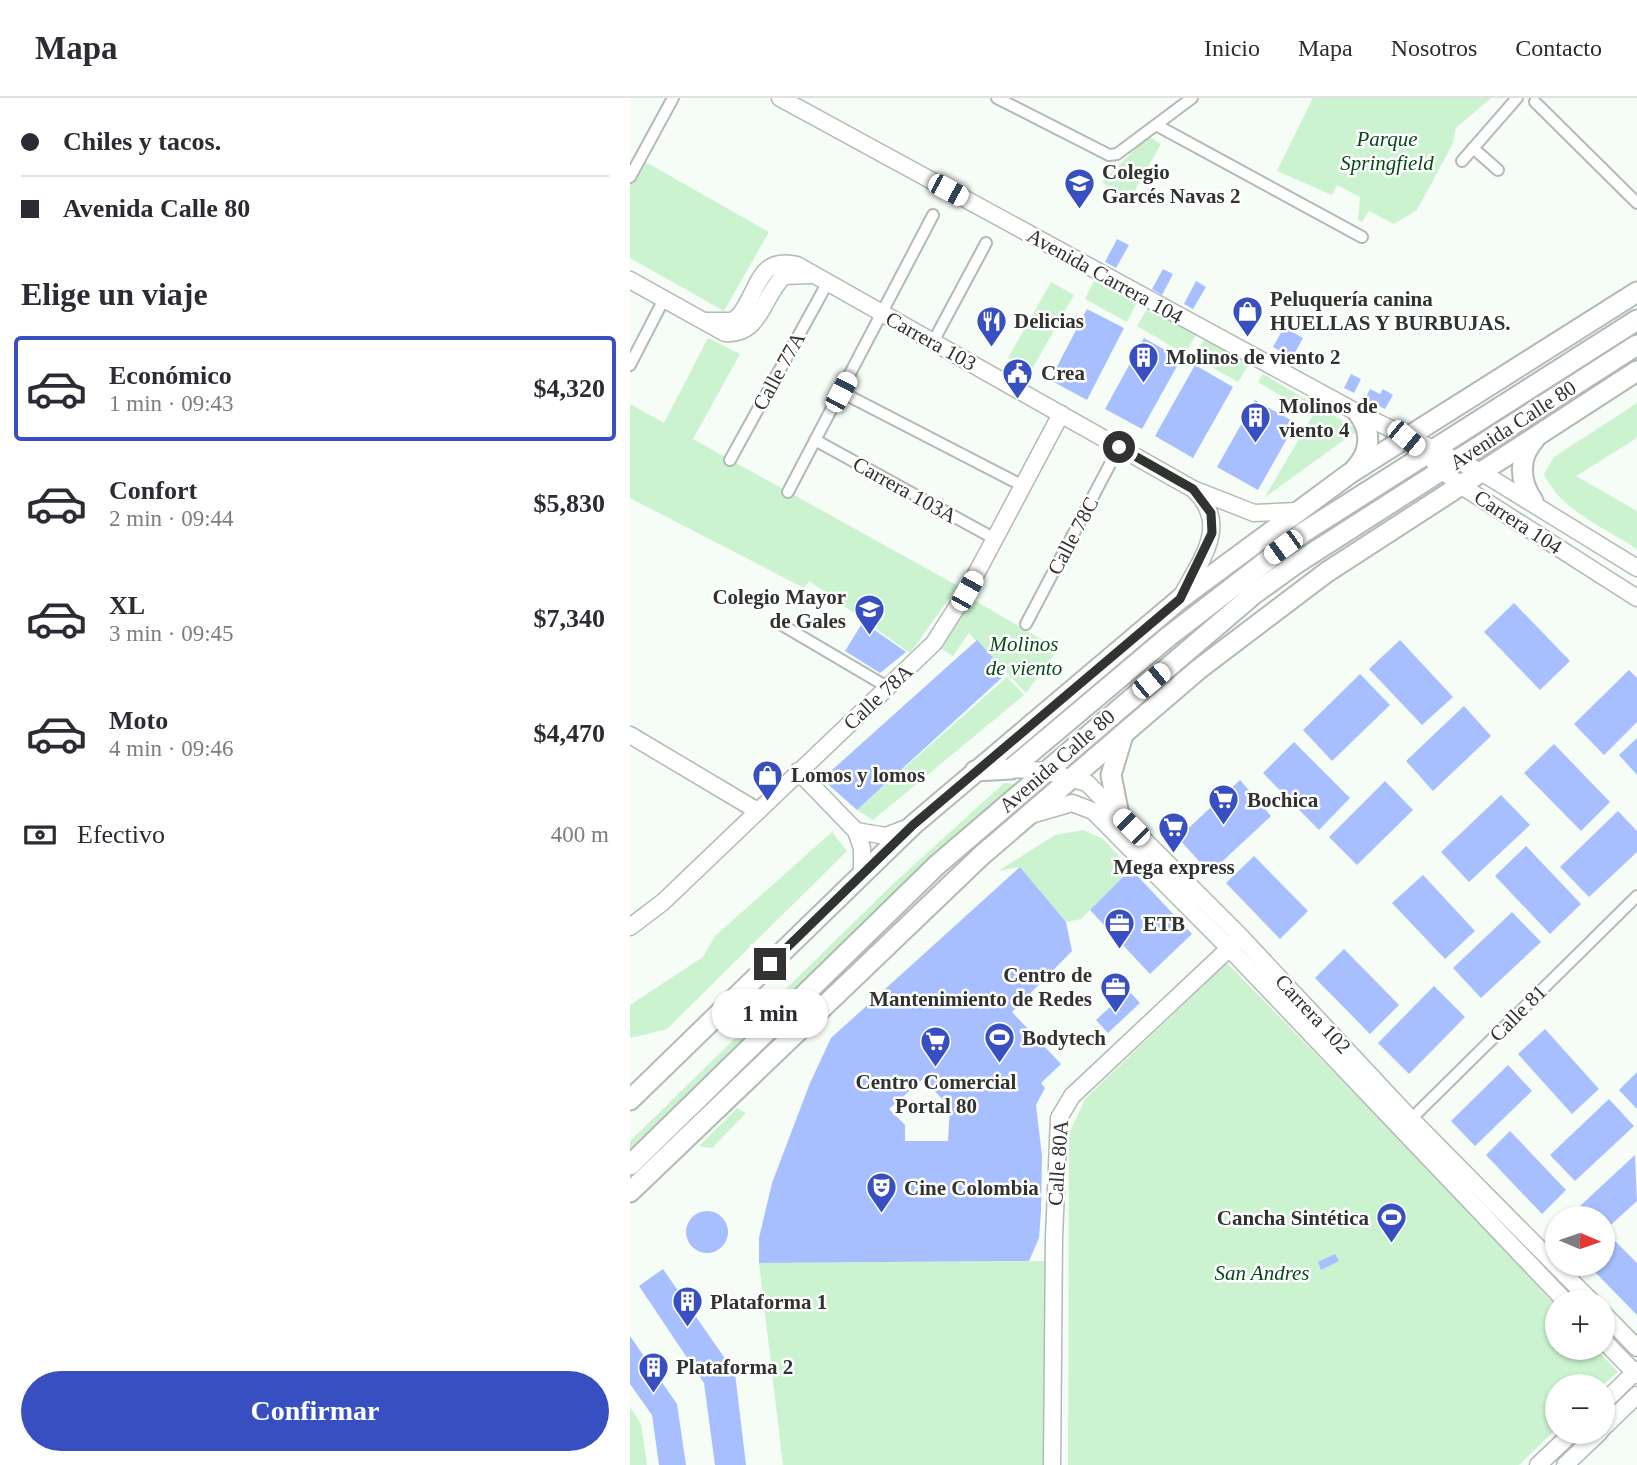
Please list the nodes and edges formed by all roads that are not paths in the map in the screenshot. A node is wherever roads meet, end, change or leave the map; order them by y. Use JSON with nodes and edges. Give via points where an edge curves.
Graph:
{"nodes":[{"id":1,"x":673,"y":98,"type":"edge"},
{"id":2,"x":780,"y":98,"type":"edge"},
{"id":3,"x":997,"y":98,"type":"edge"},
{"id":4,"x":1192,"y":98,"type":"edge"},
{"id":5,"x":1517,"y":98,"type":"edge"},
{"id":6,"x":1535,"y":102,"type":"dead end"},
{"id":7,"x":1158,"y":126,"type":"junction"},
{"id":8,"x":1473,"y":148,"type":"junction"},
{"id":9,"x":1461,"y":161,"type":"dead end"},
{"id":10,"x":1498,"y":170,"type":"dead end"},
{"id":11,"x":630,"y":177,"type":"edge"},
{"id":12,"x":1637,"y":202,"type":"edge"},
{"id":13,"x":933,"y":215,"type":"dead end"},
{"id":14,"x":1362,"y":237,"type":"dead end"},
{"id":15,"x":986,"y":243,"type":"dead end"},
{"id":16,"x":822,"y":279,"type":"junction"},
{"id":17,"x":630,"y":280,"type":"edge"},
{"id":18,"x":1637,"y":292,"type":"edge"},
{"id":19,"x":664,"y":299,"type":"junction"},
{"id":20,"x":883,"y":313,"type":"junction"},
{"id":21,"x":1637,"y":320,"type":"edge"},
{"id":22,"x":933,"y":342,"type":"junction"},
{"id":23,"x":1637,"y":345,"type":"edge"},
{"id":24,"x":630,"y":365,"type":"edge"},
{"id":25,"x":1637,"y":371,"type":"edge"},
{"id":26,"x":841,"y":392,"type":"junction"},
{"id":27,"x":1357,"y":413,"type":"junction"},
{"id":28,"x":1061,"y":414,"type":"junction"},
{"id":29,"x":1539,"y":435,"type":"junction"},
{"id":30,"x":1406,"y":438,"type":"junction"},
{"id":31,"x":816,"y":440,"type":"junction"},
{"id":32,"x":1119,"y":447,"type":"junction"},
{"id":33,"x":1428,"y":452,"type":"junction"},
{"id":34,"x":730,"y":460,"type":"dead end"},
{"id":35,"x":1449,"y":465,"type":"junction"},
{"id":36,"x":1481,"y":472,"type":"junction"},
{"id":37,"x":1349,"y":474,"type":"junction"},
{"id":38,"x":1460,"y":485,"type":"junction"},
{"id":39,"x":1023,"y":486,"type":"junction"},
{"id":40,"x":1193,"y":489,"type":"junction"},
{"id":41,"x":788,"y":492,"type":"dead end"},
{"id":42,"x":1533,"y":501,"type":"junction"},
{"id":43,"x":1296,"y":511,"type":"junction"},
{"id":44,"x":995,"y":539,"type":"junction"},
{"id":45,"x":1637,"y":568,"type":"edge"},
{"id":46,"x":1637,"y":598,"type":"edge"},
{"id":47,"x":1180,"y":599,"type":"junction"},
{"id":48,"x":1026,"y":624,"type":"dead end"},
{"id":49,"x":782,"y":625,"type":"dead end"},
{"id":50,"x":889,"y":688,"type":"junction"},
{"id":51,"x":1125,"y":731,"type":"junction"},
{"id":52,"x":630,"y":735,"type":"edge"},
{"id":53,"x":1011,"y":769,"type":"junction"},
{"id":54,"x":798,"y":771,"type":"junction"},
{"id":55,"x":975,"y":771,"type":"junction"},
{"id":56,"x":1045,"y":771,"type":"junction"},
{"id":57,"x":1074,"y":777,"type":"junction"},
{"id":58,"x":756,"y":810,"type":"junction"},
{"id":59,"x":1119,"y":815,"type":"junction"},
{"id":60,"x":1025,"y":818,"type":"junction"},
{"id":61,"x":913,"y":825,"type":"junction"},
{"id":62,"x":856,"y":831,"type":"junction"},
{"id":63,"x":862,"y":874,"type":"junction"},
{"id":64,"x":1637,"y":896,"type":"edge"},
{"id":65,"x":630,"y":928,"type":"edge"},
{"id":66,"x":1235,"y":942,"type":"junction"},
{"id":67,"x":630,"y":1100,"type":"edge"},
{"id":68,"x":1406,"y":1124,"type":"junction"},
{"id":69,"x":630,"y":1165,"type":"edge"},
{"id":70,"x":630,"y":1192,"type":"edge"},
{"id":71,"x":1555,"y":1290,"type":"edge"},
{"id":72,"x":1579,"y":1290,"type":"edge"},
{"id":73,"x":1615,"y":1325,"type":"edge"},
{"id":74,"x":1637,"y":1348,"type":"edge"},
{"id":75,"x":1615,"y":1352,"type":"edge"},
{"id":76,"x":1636,"y":1373,"type":"edge"},
{"id":77,"x":1615,"y":1392,"type":"edge"},
{"id":78,"x":1637,"y":1395,"type":"edge"},
{"id":79,"x":1615,"y":1416,"type":"edge"},
{"id":80,"x":1560,"y":1444,"type":"edge"},
{"id":81,"x":1587,"y":1444,"type":"edge"},
{"id":82,"x":1052,"y":1465,"type":"edge"},
{"id":83,"x":1538,"y":1465,"type":"edge"},
{"id":84,"x":1565,"y":1465,"type":"edge"}],
"edges":[{"from":1,"to":11,"type":"street"},
{"from":2,"to":27,"type":"street","name":"Avenida Carrera 104"},
{"from":3,"to":7,"type":"street","via":[[1109,155]]},
{"from":4,"to":7,"type":"street"},
{"from":5,"to":8,"type":"street"},
{"from":6,"to":12,"type":"street"},
{"from":7,"to":14,"type":"street"},
{"from":8,"to":9,"type":"street"},
{"from":8,"to":10,"type":"street"},
{"from":13,"to":20,"type":"street"},
{"from":15,"to":22,"type":"street"},
{"from":16,"to":19,"type":"street","name":"Carrera 103","via":[[797,265],[775,264],[762,275],[732,321],[706,321]]},
{"from":16,"to":20,"type":"street","name":"Carrera 103"},
{"from":16,"to":34,"type":"street","name":"Calle 77A"},
{"from":17,"to":19,"type":"street"},
{"from":18,"to":30,"type":"highway","name":"Avenida Calle 80"},
{"from":19,"to":24,"type":"street"},
{"from":20,"to":22,"type":"street","name":"Carrera 103"},
{"from":20,"to":26,"type":"street"},
{"from":21,"to":33,"type":"highway","name":"Avenida Calle 80"},
{"from":22,"to":28,"type":"street","name":"Carrera 103"},
{"from":23,"to":35,"type":"highway","name":"Avenida Calle 80"},
{"from":25,"to":29,"type":"highway","name":"Avenida Calle 80"},
{"from":26,"to":31,"type":"street"},
{"from":26,"to":39,"type":"street"},
{"from":27,"to":30,"type":"street","name":"Avenida Carrera 104"},
{"from":27,"to":37,"type":"highway","via":[[1365,424],[1368,442],[1363,460]]},
{"from":28,"to":32,"type":"street","name":"Carrera 103"},
{"from":28,"to":39,"type":"street","name":"Calle 78A"},
{"from":29,"to":36,"type":"highway","name":"Avenida Calle 80"},
{"from":29,"to":42,"type":"highway","via":[[1530,444],[1521,470]]},
{"from":30,"to":33,"type":"street","name":"Carrera 104"},
{"from":30,"to":37,"type":"highway","name":"Avenida Calle 80"},
{"from":31,"to":41,"type":"street"},
{"from":31,"to":44,"type":"street","name":"Carrera 103A"},
{"from":32,"to":40,"type":"street","name":"Carrera 103"},
{"from":32,"to":48,"type":"street","name":"Calle 78C"},
{"from":33,"to":35,"type":"street","name":"Carrera 104"},
{"from":33,"to":53,"type":"highway","name":"Avenida Calle 80","via":[[1263,562]]},
{"from":35,"to":36,"type":"street","name":"Carrera 104"},
{"from":35,"to":38,"type":"street","name":"Carrera 104"},
{"from":35,"to":56,"type":"highway","name":"Avenida Calle 80","via":[[1254,594]]},
{"from":36,"to":38,"type":"highway","name":"Avenida Calle 80"},
{"from":36,"to":42,"type":"street","name":"Carrera 104"},
{"from":37,"to":43,"type":"highway","name":"Avenida Calle 80"},
{"from":38,"to":46,"type":"street","name":"Carrera 104"},
{"from":38,"to":51,"type":"highway","name":"Avenida Calle 80","via":[[1274,610]]},
{"from":39,"to":44,"type":"street","name":"Calle 78A"},
{"from":40,"to":43,"type":"street","name":"Carrera 103","via":[[1254,513]]},
{"from":40,"to":47,"type":"street","name":"Carrera 103","via":[[1211,513],[1212,533]]},
{"from":42,"to":45,"type":"street","name":"Carrera 104"},
{"from":43,"to":47,"type":"highway","name":"Avenida Calle 80"},
{"from":44,"to":50,"type":"street","name":"Calle 78A","via":[[947,625]]},
{"from":47,"to":55,"type":"highway","name":"Avenida Calle 80"},
{"from":49,"to":50,"type":"street"},
{"from":50,"to":54,"type":"street","name":"Calle 78A"},
{"from":51,"to":57,"type":"highway","name":"Avenida Calle 80"},
{"from":51,"to":59,"type":"highway","via":[[1111,775]]},
{"from":52,"to":58,"type":"street"},
{"from":53,"to":55,"type":"highway","name":"Avenida Calle 80"},
{"from":53,"to":56,"type":"street","name":"Carrera 102"},
{"from":54,"to":58,"type":"street","name":"Calle 78A"},
{"from":54,"to":62,"type":"street"},
{"from":55,"to":61,"type":"highway","name":"Avenida Calle 80"},
{"from":56,"to":57,"type":"street","name":"Carrera 102"},
{"from":56,"to":69,"type":"highway","name":"Avenida Calle 80","via":[[928,875]]},
{"from":57,"to":59,"type":"street","name":"Carrera 102","via":[[1087,783]]},
{"from":57,"to":60,"type":"highway","name":"Avenida Calle 80"},
{"from":58,"to":65,"type":"street","name":"Calle 78A","via":[[663,902]]},
{"from":59,"to":66,"type":"street","name":"Carrera 102"},
{"from":60,"to":66,"type":"street","name":"Carrera 102","via":[[1072,803],[1093,811]]},
{"from":60,"to":70,"type":"highway","name":"Avenida Calle 80"},
{"from":61,"to":62,"type":"street","via":[[886,835]]},
{"from":61,"to":63,"type":"highway","name":"Avenida Calle 80"},
{"from":62,"to":63,"type":"street","via":[[862,848]]},
{"from":63,"to":67,"type":"highway","name":"Avenida Calle 80"},
{"from":64,"to":68,"type":"street","name":"Calle 81"},
{"from":66,"to":68,"type":"street","name":"Carrera 102"},
{"from":66,"to":82,"type":"street","name":"Calle 80A","via":[[1072,1096],[1059,1118]]},
{"from":68,"to":71,"type":"street","name":"Carrera 102"},
{"from":68,"to":72,"type":"street","name":"Carrera 102"},
{"from":73,"to":74,"type":"street"},
{"from":75,"to":76,"type":"street"},
{"from":76,"to":77,"type":"street"},
{"from":78,"to":79,"type":"street"},
{"from":80,"to":83,"type":"street"},
{"from":81,"to":84,"type":"street"}]}
